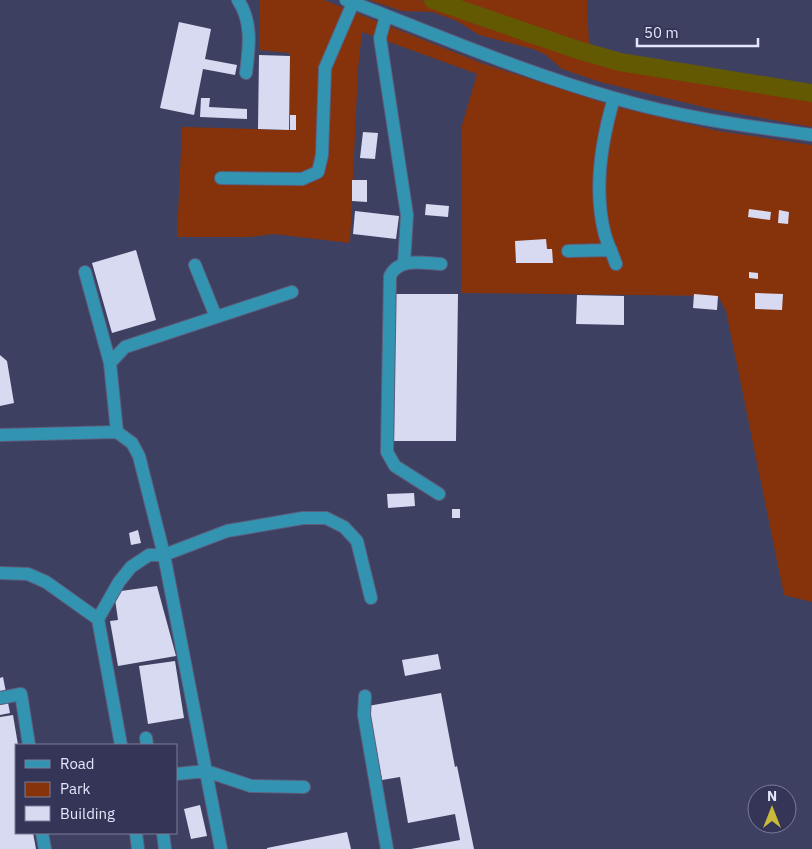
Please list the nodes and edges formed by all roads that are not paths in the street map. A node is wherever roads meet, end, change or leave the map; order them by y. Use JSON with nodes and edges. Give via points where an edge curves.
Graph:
{"nodes":[{"id":1,"x":238,"y":0,"type":"edge"},
{"id":2,"x":349,"y":1,"type":"edge"},
{"id":3,"x":386,"y":16,"type":"junction"},
{"id":4,"x":246,"y":73,"type":"dead end"},
{"id":5,"x":614,"y":98,"type":"junction"},
{"id":6,"x":812,"y":135,"type":"edge"},
{"id":7,"x":221,"y":178,"type":"dead end"},
{"id":8,"x":611,"y":250,"type":"junction"},
{"id":9,"x":568,"y":251,"type":"dead end"},
{"id":10,"x":404,"y":263,"type":"junction"},
{"id":11,"x":441,"y":264,"type":"dead end"},
{"id":12,"x":616,"y":264,"type":"dead end"},
{"id":13,"x":195,"y":265,"type":"dead end"},
{"id":14,"x":85,"y":272,"type":"dead end"},
{"id":15,"x":292,"y":292,"type":"dead end"},
{"id":16,"x":216,"y":317,"type":"junction"},
{"id":17,"x":110,"y":363,"type":"junction"},
{"id":18,"x":117,"y":432,"type":"junction"},
{"id":19,"x":0,"y":434,"type":"edge"},
{"id":20,"x":439,"y":494,"type":"dead end"},
{"id":21,"x":164,"y":555,"type":"junction"},
{"id":22,"x":0,"y":573,"type":"edge"},
{"id":23,"x":371,"y":598,"type":"dead end"},
{"id":24,"x":98,"y":619,"type":"junction"},
{"id":25,"x":365,"y":696,"type":"dead end"},
{"id":26,"x":0,"y":698,"type":"edge"},
{"id":27,"x":29,"y":744,"type":"edge"},
{"id":28,"x":121,"y":744,"type":"edge"},
{"id":29,"x":206,"y":771,"type":"junction"},
{"id":30,"x":178,"y":774,"type":"edge"},
{"id":31,"x":304,"y":787,"type":"dead end"},
{"id":32,"x":42,"y":834,"type":"edge"},
{"id":33,"x":136,"y":834,"type":"edge"},
{"id":34,"x":163,"y":834,"type":"edge"},
{"id":35,"x":45,"y":849,"type":"edge"},
{"id":36,"x":138,"y":849,"type":"edge"},
{"id":37,"x":165,"y":849,"type":"edge"},
{"id":38,"x":222,"y":849,"type":"edge"},
{"id":39,"x":387,"y":849,"type":"edge"}],
"edges":[{"from":1,"to":4,"type":"street","via":[[246,12],[249,42]]},
{"from":2,"to":3,"type":"street"},
{"from":2,"to":7,"type":"street","via":[[325,68],[322,155],[318,172],[302,179]]},
{"from":3,"to":5,"type":"street","via":[[478,53]]},
{"from":3,"to":10,"type":"street","via":[[380,38],[407,215]]},
{"from":5,"to":6,"type":"street","via":[[726,123]]},
{"from":5,"to":8,"type":"street","via":[[604,133],[600,180],[605,236]]},
{"from":8,"to":9,"type":"street"},
{"from":8,"to":12,"type":"street"},
{"from":10,"to":11,"type":"street"},
{"from":10,"to":20,"type":"street","via":[[390,276],[387,452],[396,466]]},
{"from":13,"to":16,"type":"street"},
{"from":14,"to":17,"type":"street"},
{"from":15,"to":16,"type":"street"},
{"from":16,"to":17,"type":"street","via":[[125,347]]},
{"from":17,"to":18,"type":"street"},
{"from":18,"to":19,"type":"street"},
{"from":18,"to":21,"type":"street","via":[[132,443],[139,456]]},
{"from":21,"to":23,"type":"street","via":[[227,531],[303,518],[326,518],[344,527],[357,541]]},
{"from":21,"to":24,"type":"street","via":[[149,555],[131,567],[118,582]]},
{"from":21,"to":29,"type":"street"},
{"from":22,"to":24,"type":"street","via":[[28,574],[46,582]]},
{"from":24,"to":28,"type":"street"},
{"from":25,"to":39,"type":"street","via":[[365,723]]},
{"from":26,"to":27,"type":"street","via":[[21,694]]},
{"from":29,"to":30,"type":"street"},
{"from":29,"to":31,"type":"street","via":[[251,786]]},
{"from":29,"to":38,"type":"street"},
{"from":32,"to":35,"type":"street"},
{"from":33,"to":36,"type":"street"},
{"from":34,"to":37,"type":"street"}]}
